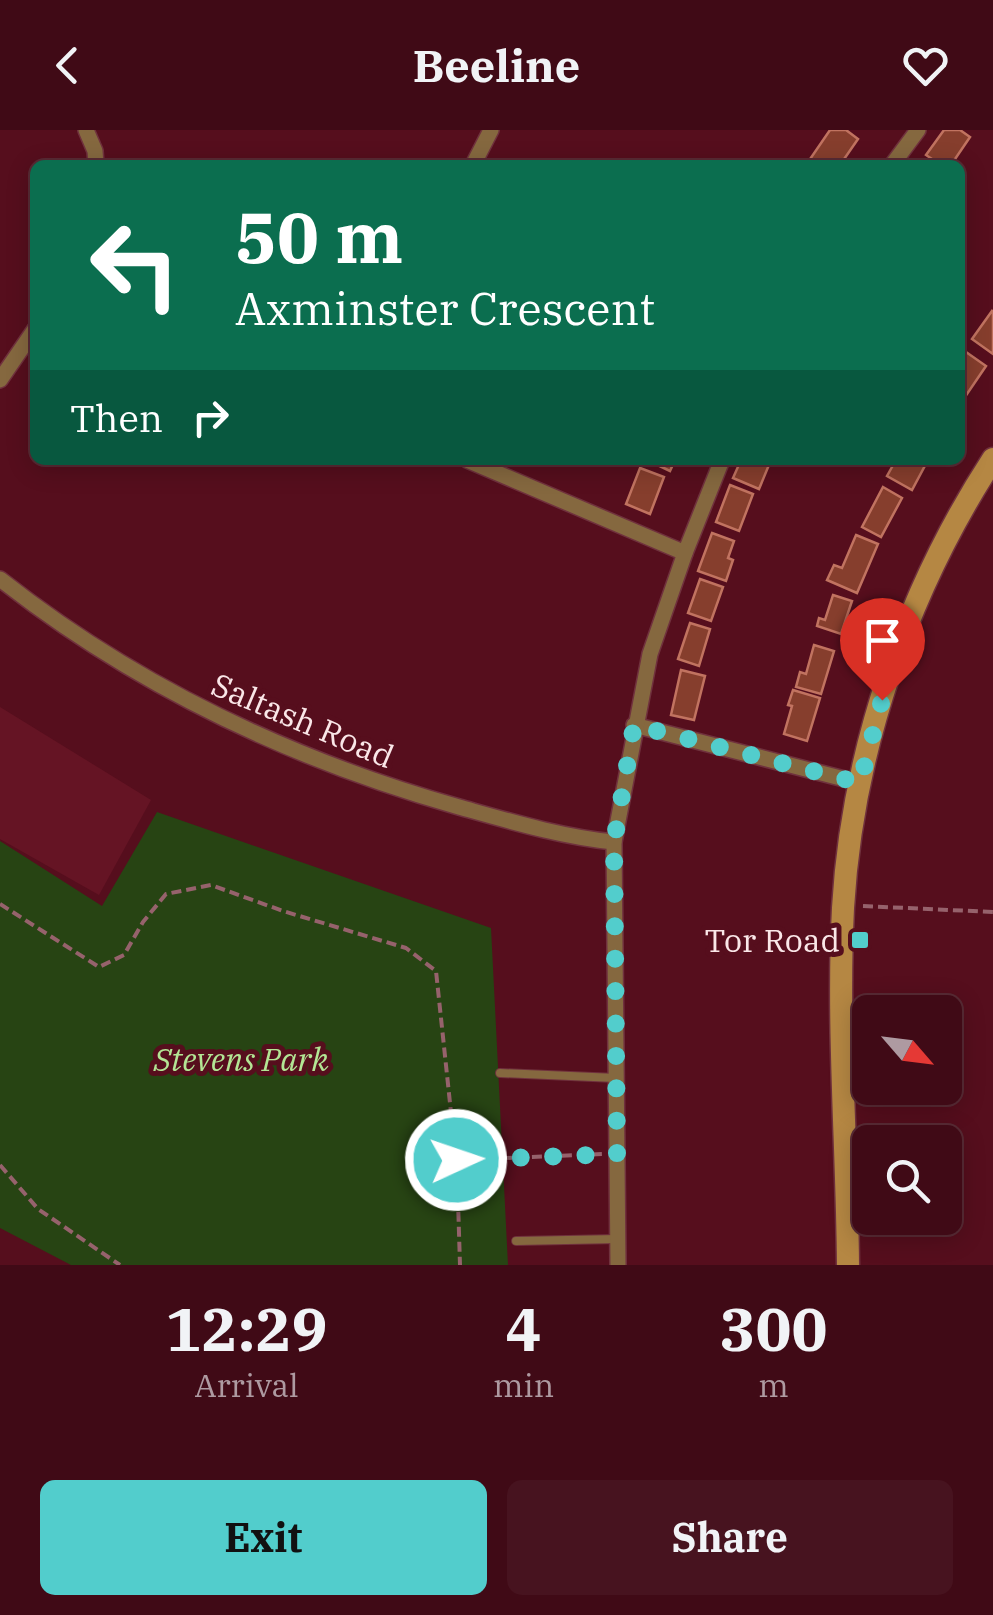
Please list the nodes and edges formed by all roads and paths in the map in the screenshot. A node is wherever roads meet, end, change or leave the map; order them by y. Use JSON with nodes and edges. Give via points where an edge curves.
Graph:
{"nodes":[{"id":1,"x":86,"y":130,"type":"edge"},
{"id":2,"x":491,"y":130,"type":"edge"},
{"id":3,"x":918,"y":130,"type":"edge"},
{"id":4,"x":96,"y":160,"type":"edge"},
{"id":5,"x":476,"y":160,"type":"edge"},
{"id":6,"x":896,"y":160,"type":"edge"},
{"id":7,"x":30,"y":336,"type":"edge"},
{"id":8,"x":0,"y":380,"type":"edge"},
{"id":9,"x":993,"y":459,"type":"edge"},
{"id":10,"x":479,"y":465,"type":"edge"},
{"id":11,"x":720,"y":465,"type":"edge"},
{"id":12,"x":684,"y":553,"type":"junction"},
{"id":13,"x":0,"y":580,"type":"edge"},
{"id":14,"x":634,"y":725,"type":"junction"},
{"id":15,"x":860,"y":783,"type":"junction"},
{"id":16,"x":614,"y":842,"type":"junction"},
{"id":17,"x":0,"y":904,"type":"edge"},
{"id":18,"x":843,"y":905,"type":"junction"},
{"id":19,"x":993,"y":912,"type":"edge"},
{"id":20,"x":500,"y":1074,"type":"dead end"},
{"id":21,"x":616,"y":1078,"type":"junction"},
{"id":22,"x":617,"y":1154,"type":"junction"},
{"id":23,"x":456,"y":1160,"type":"junction"},
{"id":24,"x":0,"y":1165,"type":"edge"},
{"id":25,"x":618,"y":1240,"type":"junction"},
{"id":26,"x":516,"y":1241,"type":"dead end"},
{"id":27,"x":120,"y":1265,"type":"edge"},
{"id":28,"x":460,"y":1265,"type":"edge"},
{"id":29,"x":618,"y":1265,"type":"edge"},
{"id":30,"x":848,"y":1265,"type":"edge"}],
"edges":[{"from":1,"to":4,"type":"street"},
{"from":2,"to":5,"type":"street"},
{"from":3,"to":6,"type":"street"},
{"from":7,"to":8,"type":"street"},
{"from":9,"to":15,"type":"street","via":[[908,623]]},
{"from":10,"to":12,"type":"street"},
{"from":11,"to":12,"type":"street"},
{"from":12,"to":14,"type":"street"},
{"from":13,"to":16,"type":"street","name":"Saltash Road","via":[[95,648],[287,748],[390,788]]},
{"from":14,"to":15,"type":"street"},
{"from":14,"to":16,"type":"street"},
{"from":15,"to":18,"type":"street"},
{"from":16,"to":21,"type":"street"},
{"from":17,"to":23,"type":"path","via":[[99,967],[124,955],[166,894],[211,885],[406,948],[436,971]]},
{"from":18,"to":19,"type":"path"},
{"from":18,"to":30,"type":"street"},
{"from":20,"to":21,"type":"lane"},
{"from":21,"to":22,"type":"street"},
{"from":22,"to":23,"type":"path"},
{"from":22,"to":25,"type":"street"},
{"from":23,"to":28,"type":"path"},
{"from":24,"to":27,"type":"path","via":[[38,1209]]},
{"from":25,"to":26,"type":"lane"},
{"from":25,"to":29,"type":"street"}]}
